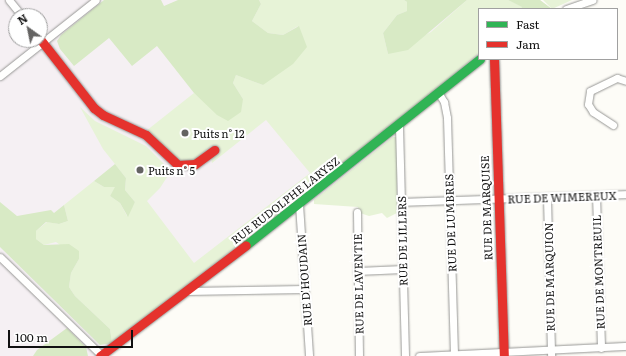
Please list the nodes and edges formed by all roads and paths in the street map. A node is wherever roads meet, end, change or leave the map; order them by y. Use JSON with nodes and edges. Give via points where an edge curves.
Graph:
{"nodes":[{"id":1,"x":9,"y":0,"type":"edge"},
{"id":2,"x":96,"y":0,"type":"edge"},
{"id":3,"x":592,"y":0,"type":"edge"},
{"id":4,"x":582,"y":1,"type":"edge"},
{"id":5,"x":16,"y":8,"type":"edge"},
{"id":6,"x":568,"y":8,"type":"edge"},
{"id":7,"x":48,"y":36,"type":"edge"},
{"id":8,"x":33,"y":48,"type":"edge"},
{"id":9,"x":47,"y":48,"type":"edge"},
{"id":10,"x":479,"y":60,"type":"edge"},
{"id":11,"x":494,"y":60,"type":"edge"},
{"id":12,"x":0,"y":76,"type":"edge"},
{"id":13,"x":626,"y":81,"type":"edge"},
{"id":14,"x":438,"y":92,"type":"junction"},
{"id":15,"x":613,"y":125,"type":"dead end"},
{"id":16,"x":399,"y":126,"type":"junction"},
{"id":17,"x":214,"y":150,"type":"dead end"},
{"id":18,"x":626,"y":194,"type":"edge"},
{"id":19,"x":596,"y":195,"type":"junction"},
{"id":20,"x":547,"y":198,"type":"junction"},
{"id":21,"x":449,"y":200,"type":"junction"},
{"id":22,"x":498,"y":200,"type":"junction"},
{"id":23,"x":402,"y":202,"type":"junction"},
{"id":24,"x":299,"y":204,"type":"junction"},
{"id":25,"x":357,"y":212,"type":"dead end"},
{"id":26,"x":0,"y":257,"type":"edge"},
{"id":27,"x":402,"y":269,"type":"junction"},
{"id":28,"x":357,"y":271,"type":"junction"},
{"id":29,"x":304,"y":288,"type":"junction"},
{"id":30,"x":187,"y":291,"type":"junction"},
{"id":31,"x":626,"y":346,"type":"edge"},
{"id":32,"x":601,"y":348,"type":"junction"},
{"id":33,"x":551,"y":353,"type":"edge"},
{"id":34,"x":504,"y":354,"type":"edge"},
{"id":35,"x":101,"y":356,"type":"edge"},
{"id":36,"x":309,"y":356,"type":"edge"},
{"id":37,"x":359,"y":356,"type":"edge"},
{"id":38,"x":405,"y":356,"type":"edge"},
{"id":39,"x":419,"y":356,"type":"edge"},
{"id":40,"x":454,"y":356,"type":"edge"}],
"edges":[{"from":1,"to":5,"type":"street"},
{"from":2,"to":7,"type":"street"},
{"from":3,"to":4,"type":"street"},
{"from":4,"to":6,"type":"street"},
{"from":8,"to":12,"type":"street"},
{"from":9,"to":17,"type":"street","via":[[94,108],[103,115],[146,135],[178,165],[195,164]]},
{"from":10,"to":14,"type":"street","name":"RUE RUDOLPHE LARYSZ"},
{"from":11,"to":22,"type":"street","name":"RUE DE MARQUISE"},
{"from":13,"to":15,"type":"street","via":[[617,78],[590,92],[588,104],[593,112]]},
{"from":14,"to":16,"type":"street","name":"RUE RUDOLPHE LARYSZ"},
{"from":14,"to":21,"type":"street","name":"RUE DE LUMBRES","via":[[444,102],[447,118]]},
{"from":16,"to":23,"type":"street","name":"RUE DE LILLERS"},
{"from":16,"to":24,"type":"street","name":"RUE RUDOLPHE LARYSZ"},
{"from":18,"to":19,"type":"street","name":"RUE DE WIMEREUX"},
{"from":19,"to":20,"type":"street","name":"RUE DE WIMEREUX"},
{"from":19,"to":32,"type":"street","name":"RUE DE MONTREUIL"},
{"from":20,"to":22,"type":"street","name":"RUE DE WIMEREUX"},
{"from":20,"to":33,"type":"street","name":"RUE DE MARQUION"},
{"from":21,"to":22,"type":"street","name":"RUE DE WIMEREUX"},
{"from":21,"to":23,"type":"street","name":"RUE DE WIMEREUX"},
{"from":21,"to":40,"type":"street","name":"RUE DE LUMBRES"},
{"from":22,"to":34,"type":"street","name":"RUE DE MARQUISE"},
{"from":23,"to":27,"type":"street","name":"RUE DE LILLERS"},
{"from":24,"to":29,"type":"street","name":"RUE D'HOUDAIN"},
{"from":24,"to":30,"type":"street","name":"RUE RUDOLPHE LARYSZ"},
{"from":25,"to":28,"type":"street","name":"RUE DE LAVENTIE"},
{"from":26,"to":35,"type":"street"},
{"from":27,"to":28,"type":"street"},
{"from":27,"to":38,"type":"street","name":"RUE DE LILLERS"},
{"from":28,"to":37,"type":"street","name":"RUE DE LAVENTIE"},
{"from":29,"to":30,"type":"street"},
{"from":29,"to":36,"type":"street","name":"RUE D'HOUDAIN"},
{"from":30,"to":35,"type":"street","name":"RUE RUDOLPHE LARYSZ"},
{"from":31,"to":32,"type":"street"},
{"from":32,"to":33,"type":"street"},
{"from":33,"to":34,"type":"street"},
{"from":34,"to":40,"type":"street"},
{"from":39,"to":40,"type":"street"}]}
